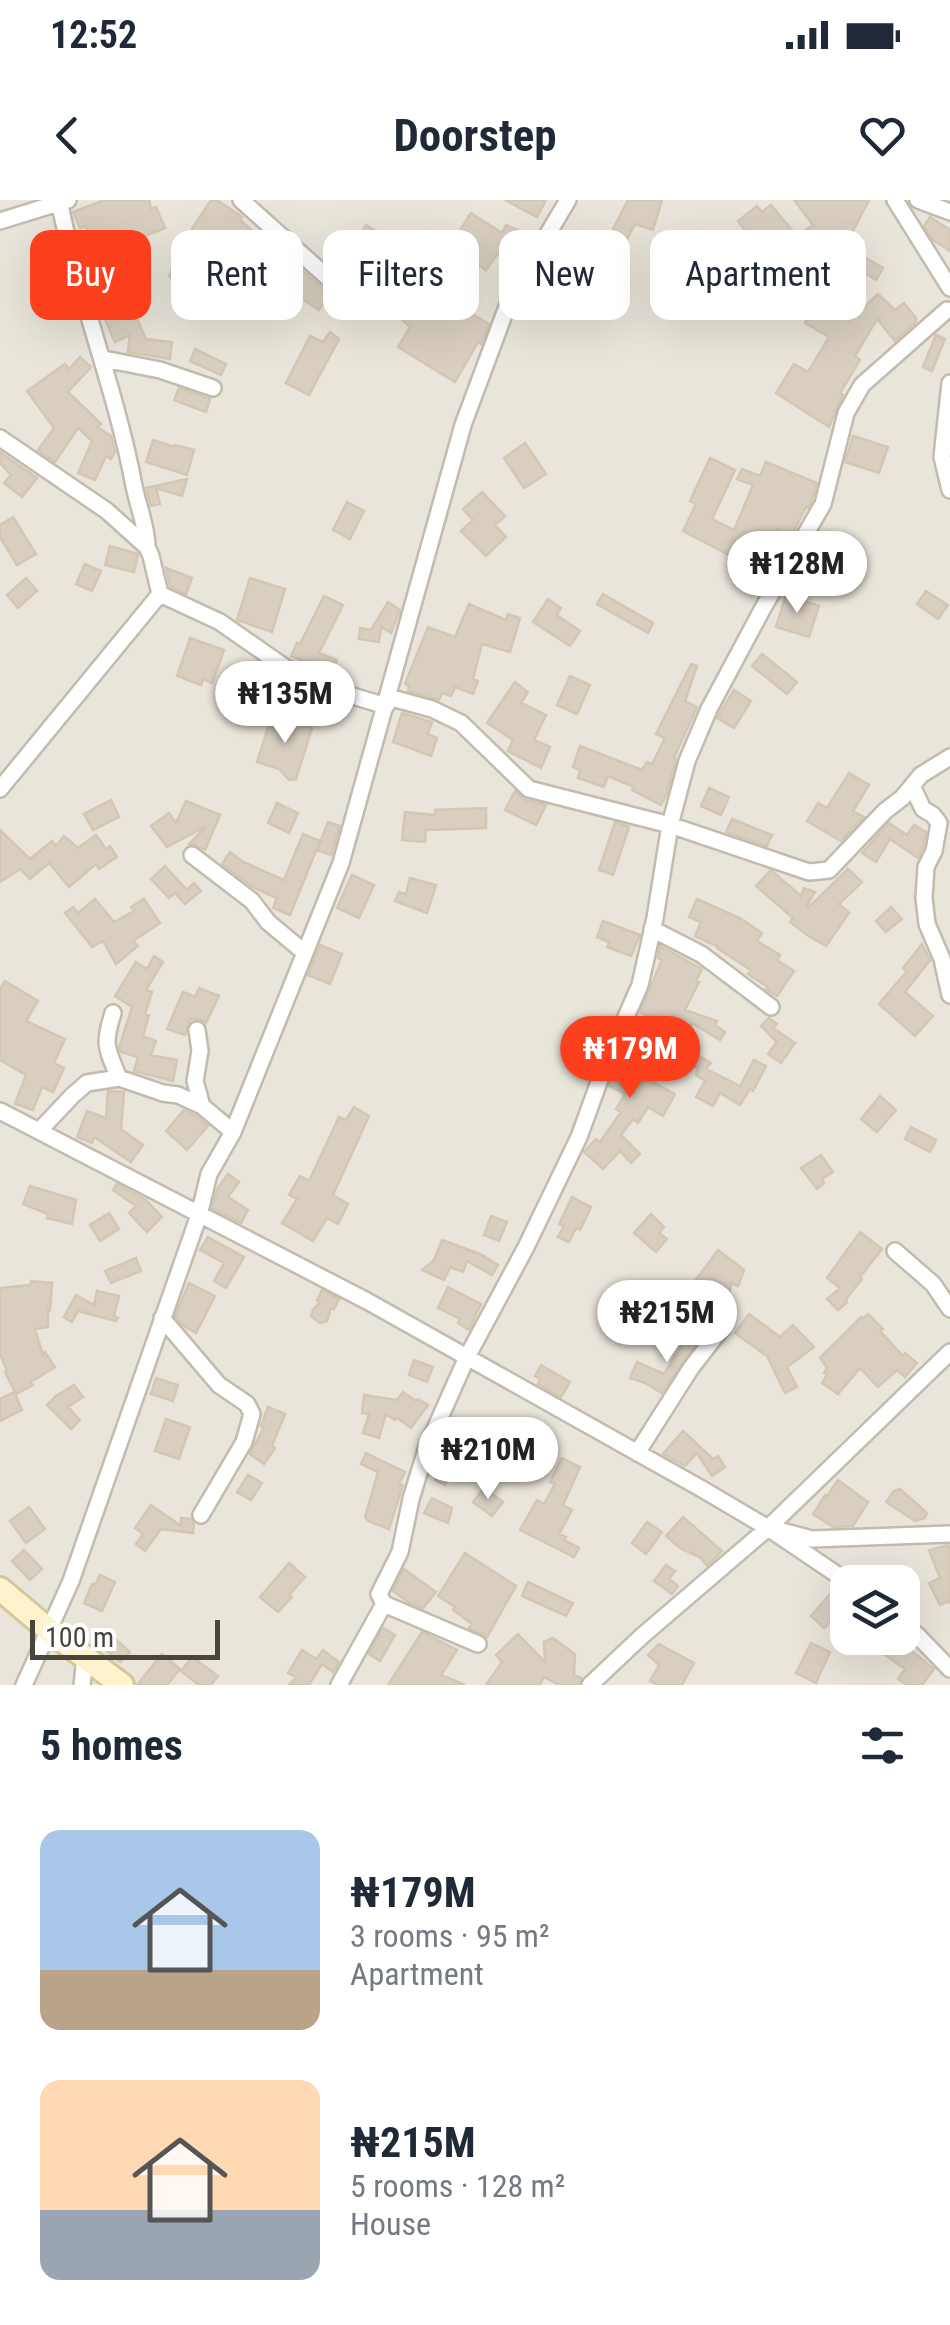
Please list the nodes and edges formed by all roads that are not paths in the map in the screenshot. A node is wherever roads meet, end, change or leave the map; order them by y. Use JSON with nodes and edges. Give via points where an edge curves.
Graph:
{"nodes":[{"id":1,"x":241,"y":200,"type":"edge"},
{"id":2,"x":568,"y":200,"type":"edge"},
{"id":3,"x":895,"y":200,"type":"edge"},
{"id":4,"x":918,"y":200,"type":"edge"},
{"id":5,"x":63,"y":201,"type":"edge"},
{"id":6,"x":950,"y":212,"type":"edge"},
{"id":7,"x":0,"y":221,"type":"edge"},
{"id":8,"x":323,"y":273,"type":"edge"},
{"id":9,"x":949,"y":301,"type":"edge"},
{"id":10,"x":950,"y":328,"type":"edge"},
{"id":11,"x":104,"y":359,"type":"junction"},
{"id":12,"x":950,"y":383,"type":"edge"},
{"id":13,"x":214,"y":388,"type":"dead end"},
{"id":14,"x":0,"y":438,"type":"edge"},
{"id":15,"x":950,"y":490,"type":"edge"},
{"id":16,"x":147,"y":547,"type":"junction"},
{"id":17,"x":160,"y":594,"type":"junction"},
{"id":18,"x":387,"y":701,"type":"junction"},
{"id":19,"x":950,"y":757,"type":"edge"},
{"id":20,"x":912,"y":786,"type":"junction"},
{"id":21,"x":0,"y":788,"type":"edge"},
{"id":22,"x":670,"y":824,"type":"junction"},
{"id":23,"x":192,"y":855,"type":"dead end"},
{"id":24,"x":652,"y":929,"type":"junction"},
{"id":25,"x":305,"y":953,"type":"junction"},
{"id":26,"x":950,"y":994,"type":"edge"},
{"id":27,"x":771,"y":1007,"type":"dead end"},
{"id":28,"x":112,"y":1013,"type":"dead end"},
{"id":29,"x":198,"y":1030,"type":"dead end"},
{"id":30,"x":118,"y":1078,"type":"junction"},
{"id":31,"x":195,"y":1081,"type":"junction"},
{"id":32,"x":178,"y":1095,"type":"junction"},
{"id":33,"x":202,"y":1106,"type":"junction"},
{"id":34,"x":0,"y":1111,"type":"edge"},
{"id":35,"x":39,"y":1132,"type":"junction"},
{"id":36,"x":232,"y":1132,"type":"junction"},
{"id":37,"x":199,"y":1215,"type":"junction"},
{"id":38,"x":894,"y":1252,"type":"dead end"},
{"id":39,"x":950,"y":1309,"type":"edge"},
{"id":40,"x":162,"y":1318,"type":"junction"},
{"id":41,"x":722,"y":1328,"type":"dead end"},
{"id":42,"x":950,"y":1352,"type":"edge"},
{"id":43,"x":466,"y":1357,"type":"junction"},
{"id":44,"x":638,"y":1452,"type":"junction"},
{"id":45,"x":201,"y":1515,"type":"dead end"},
{"id":46,"x":768,"y":1528,"type":"junction"},
{"id":47,"x":950,"y":1534,"type":"edge"},
{"id":48,"x":830,"y":1570,"type":"edge"},
{"id":49,"x":0,"y":1589,"type":"edge"},
{"id":50,"x":384,"y":1604,"type":"junction"},
{"id":51,"x":50,"y":1632,"type":"junction"},
{"id":52,"x":920,"y":1638,"type":"edge"},
{"id":53,"x":478,"y":1644,"type":"dead end"},
{"id":54,"x":84,"y":1657,"type":"junction"},
{"id":55,"x":950,"y":1669,"type":"edge"},
{"id":56,"x":24,"y":1685,"type":"edge"},
{"id":57,"x":82,"y":1685,"type":"edge"},
{"id":58,"x":122,"y":1685,"type":"edge"},
{"id":59,"x":338,"y":1685,"type":"edge"},
{"id":60,"x":590,"y":1685,"type":"edge"}],
"edges":[{"from":1,"to":8,"type":"street"},
{"from":2,"to":18,"type":"street","via":[[511,296],[463,425]]},
{"from":3,"to":9,"type":"street"},
{"from":4,"to":6,"type":"street"},
{"from":5,"to":7,"type":"street"},
{"from":5,"to":11,"type":"street","via":[[65,233]]},
{"from":9,"to":10,"type":"street"},
{"from":9,"to":22,"type":"street","via":[[862,385],[846,413],[823,504],[709,709]]},
{"from":11,"to":13,"type":"street"},
{"from":11,"to":16,"type":"street"},
{"from":12,"to":15,"type":"street","via":[[942,456]]},
{"from":14,"to":16,"type":"street"},
{"from":16,"to":17,"type":"street"},
{"from":17,"to":18,"type":"street","via":[[220,622],[306,682]]},
{"from":17,"to":21,"type":"street"},
{"from":18,"to":22,"type":"street","via":[[462,723],[529,789]]},
{"from":18,"to":25,"type":"street","via":[[341,863]]},
{"from":19,"to":20,"type":"street"},
{"from":20,"to":22,"type":"street","via":[[830,870],[809,872]]},
{"from":20,"to":26,"type":"street","via":[[938,823],[924,898]]},
{"from":22,"to":24,"type":"street"},
{"from":23,"to":25,"type":"street"},
{"from":24,"to":27,"type":"street","via":[[701,954]]},
{"from":24,"to":43,"type":"street","via":[[640,985],[578,1138]]},
{"from":25,"to":36,"type":"street"},
{"from":28,"to":30,"type":"street","via":[[107,1049]]},
{"from":29,"to":31,"type":"street"},
{"from":30,"to":32,"type":"street"},
{"from":30,"to":35,"type":"street","via":[[87,1083]]},
{"from":31,"to":32,"type":"street"},
{"from":31,"to":33,"type":"street"},
{"from":32,"to":33,"type":"street"},
{"from":33,"to":36,"type":"street"},
{"from":34,"to":35,"type":"street"},
{"from":35,"to":37,"type":"street"},
{"from":36,"to":37,"type":"street","via":[[208,1174]]},
{"from":37,"to":40,"type":"street"},
{"from":37,"to":43,"type":"street"},
{"from":38,"to":39,"type":"street","via":[[933,1284]]},
{"from":40,"to":45,"type":"street","via":[[252,1414],[244,1442]]},
{"from":40,"to":51,"type":"street"},
{"from":41,"to":44,"type":"street"},
{"from":42,"to":46,"type":"street"},
{"from":43,"to":44,"type":"street"},
{"from":43,"to":50,"type":"street","via":[[427,1447],[400,1552],[379,1594]]},
{"from":44,"to":46,"type":"street"},
{"from":46,"to":47,"type":"street","via":[[812,1539]]},
{"from":46,"to":48,"type":"street"},
{"from":46,"to":60,"type":"street"},
{"from":49,"to":51,"type":"main road"},
{"from":50,"to":53,"type":"street"},
{"from":50,"to":59,"type":"street"},
{"from":51,"to":54,"type":"main road"},
{"from":51,"to":56,"type":"street"},
{"from":52,"to":55,"type":"street"},
{"from":54,"to":57,"type":"street"},
{"from":54,"to":58,"type":"main road"}]}
